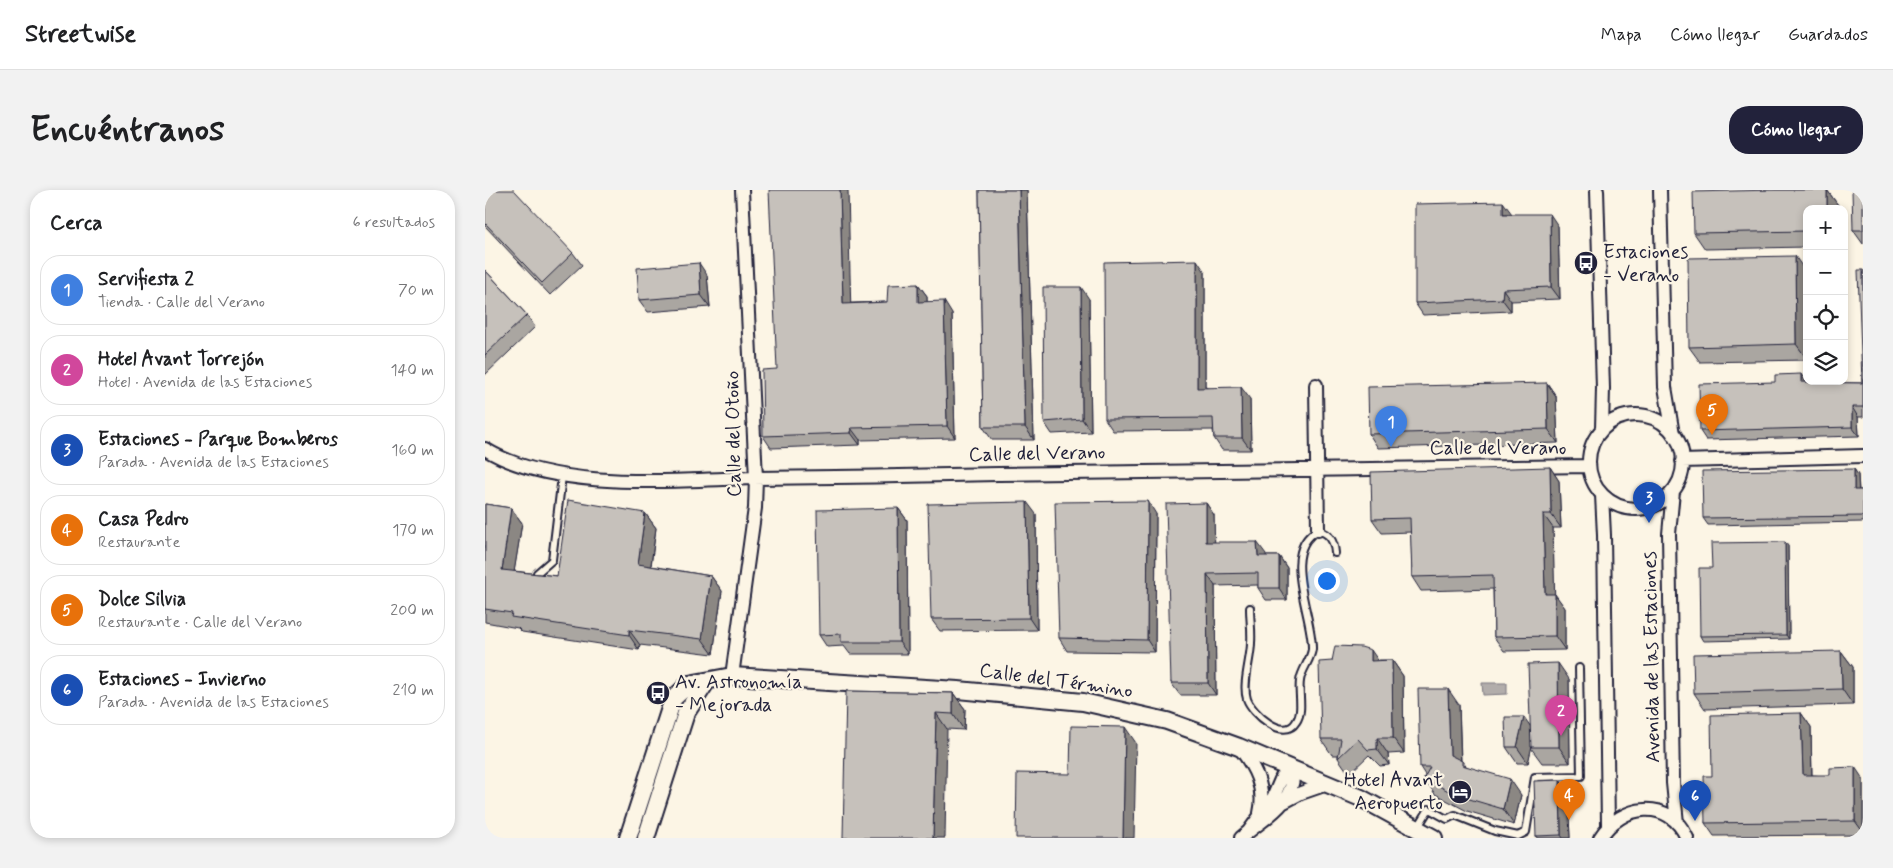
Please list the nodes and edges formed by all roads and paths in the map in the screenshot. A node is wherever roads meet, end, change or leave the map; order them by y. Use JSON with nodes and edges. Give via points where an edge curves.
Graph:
{"nodes":[{"id":1,"x":742,"y":190,"type":"edge"},
{"id":2,"x":1597,"y":190,"type":"edge"},
{"id":3,"x":1660,"y":190,"type":"edge"},
{"id":4,"x":1315,"y":385,"type":"dead end"},
{"id":5,"x":1602,"y":429,"type":"junction"},
{"id":6,"x":1673,"y":434,"type":"junction"},
{"id":7,"x":485,"y":449,"type":"edge"},
{"id":8,"x":1863,"y":456,"type":"edge"},
{"id":9,"x":1682,"y":460,"type":"junction"},
{"id":10,"x":1589,"y":466,"type":"junction"},
{"id":11,"x":1318,"y":468,"type":"junction"},
{"id":12,"x":562,"y":476,"type":"junction"},
{"id":13,"x":756,"y":478,"type":"junction"},
{"id":14,"x":1673,"y":490,"type":"junction"},
{"id":15,"x":1602,"y":495,"type":"junction"},
{"id":16,"x":1318,"y":530,"type":"junction"},
{"id":17,"x":1335,"y":553,"type":"dead end"},
{"id":18,"x":537,"y":573,"type":"edge"},
{"id":19,"x":1250,"y":608,"type":"dead end"},
{"id":20,"x":1579,"y":668,"type":"dead end"},
{"id":21,"x":732,"y":676,"type":"junction"},
{"id":22,"x":707,"y":681,"type":"junction"},
{"id":23,"x":1239,"y":747,"type":"junction"},
{"id":24,"x":1293,"y":770,"type":"junction"},
{"id":25,"x":1327,"y":784,"type":"junction"},
{"id":26,"x":1284,"y":802,"type":"junction"},
{"id":27,"x":1260,"y":813,"type":"junction"},
{"id":28,"x":1677,"y":823,"type":"junction"},
{"id":29,"x":1608,"y":825,"type":"junction"},
{"id":30,"x":1417,"y":829,"type":"junction"},
{"id":31,"x":1245,"y":834,"type":"edge"},
{"id":32,"x":628,"y":838,"type":"edge"},
{"id":33,"x":647,"y":838,"type":"edge"},
{"id":34,"x":1433,"y":838,"type":"edge"},
{"id":35,"x":1600,"y":838,"type":"edge"},
{"id":36,"x":1687,"y":838,"type":"edge"}],
"edges":[{"from":1,"to":13,"type":"street","name":"Calle del Otoño"},
{"from":2,"to":5,"type":"street"},
{"from":3,"to":6,"type":"street","via":[[1665,387]]},
{"from":4,"to":11,"type":"street"},
{"from":5,"to":6,"type":"street","via":[[1621,417],[1637,415],[1661,423]]},
{"from":5,"to":10,"type":"street","via":[[1593,442]]},
{"from":6,"to":9,"type":"street"},
{"from":7,"to":12,"type":"street","name":"Calle del Verano","via":[[524,466]]},
{"from":8,"to":9,"type":"street"},
{"from":9,"to":14,"type":"street","via":[[1680,476]]},
{"from":10,"to":11,"type":"street","name":"Calle del Verano"},
{"from":10,"to":15,"type":"street","via":[[1593,482]]},
{"from":11,"to":13,"type":"street","name":"Calle del Verano"},
{"from":11,"to":16,"type":"street"},
{"from":12,"to":13,"type":"street","name":"Calle del Verano","via":[[602,480]]},
{"from":12,"to":18,"type":"lane","via":[[552,560]]},
{"from":13,"to":21,"type":"street","name":"Calle del Otoño","via":[[755,508]]},
{"from":14,"to":15,"type":"street","via":[[1658,503],[1634,509],[1618,506]]},
{"from":14,"to":28,"type":"street","name":"Avenida de las Estaciones","via":[[1669,534],[1673,783]]},
{"from":15,"to":29,"type":"street"},
{"from":16,"to":17,"type":"lane","via":[[1326,533],[1334,543]]},
{"from":16,"to":19,"type":"lane","via":[[1309,535],[1300,551],[1301,592],[1312,652],[1300,679],[1297,722],[1288,728],[1267,722],[1254,712],[1246,698],[1251,643]]},
{"from":20,"to":30,"type":"lane","via":[[1581,776],[1535,778],[1526,832],[1519,836],[1495,831],[1455,815],[1447,819],[1429,809]]},
{"from":21,"to":22,"type":"street","name":"Calle del Término"},
{"from":21,"to":23,"type":"street","name":"Calle del Término","via":[[958,690],[1083,702],[1167,721]]},
{"from":22,"to":32,"type":"street","name":"Calle del Término","via":[[689,684],[673,699]]},
{"from":22,"to":33,"type":"street","via":[[686,713]]},
{"from":23,"to":24,"type":"street","name":"Calle del Término"},
{"from":23,"to":27,"type":"street","via":[[1256,772],[1263,800]]},
{"from":24,"to":25,"type":"street","name":"Calle del Término"},
{"from":24,"to":26,"type":"street","via":[[1294,782]]},
{"from":24,"to":27,"type":"street","via":[[1282,777],[1273,798]]},
{"from":25,"to":26,"type":"street"},
{"from":25,"to":30,"type":"street","name":"Calle del Término","via":[[1361,798]]},
{"from":26,"to":31,"type":"street"},
{"from":27,"to":31,"type":"street"},
{"from":28,"to":29,"type":"street","via":[[1663,813],[1643,809],[1627,812]]},
{"from":28,"to":36,"type":"street"},
{"from":29,"to":35,"type":"street"},
{"from":30,"to":34,"type":"street","name":"Calle del Término"}]}
